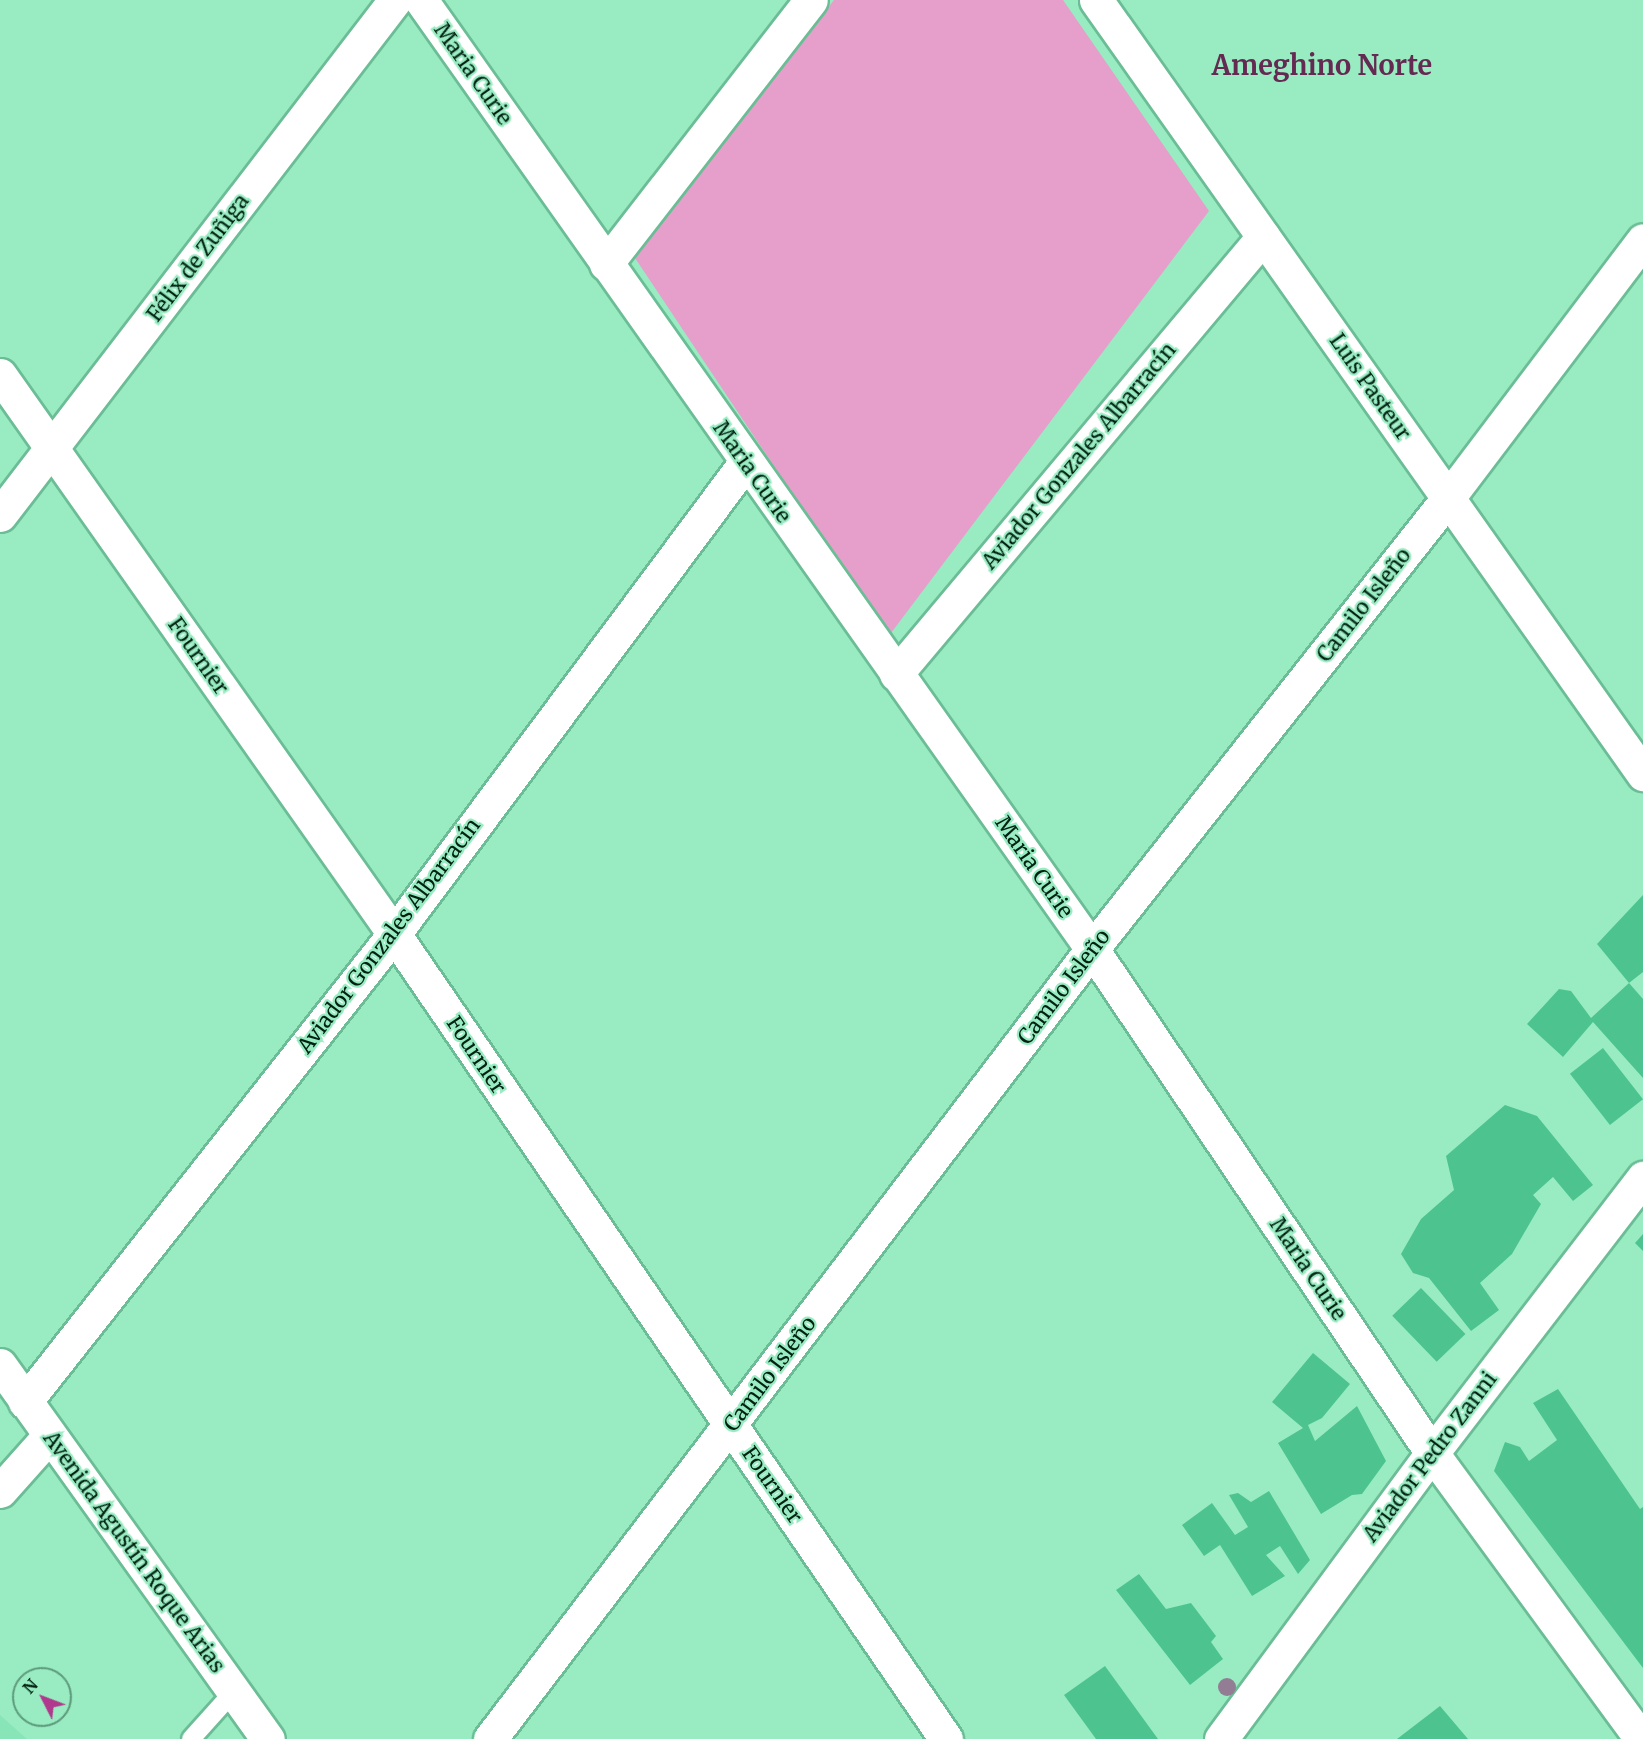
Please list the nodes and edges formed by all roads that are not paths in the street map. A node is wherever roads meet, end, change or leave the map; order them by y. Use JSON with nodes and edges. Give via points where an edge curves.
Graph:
{"nodes":[{"id":1,"x":395,"y":0,"type":"edge"},
{"id":2,"x":421,"y":0,"type":"edge"},
{"id":3,"x":811,"y":0,"type":"edge"},
{"id":4,"x":1096,"y":0,"type":"edge"},
{"id":5,"x":1263,"y":237,"type":"junction"},
{"id":6,"x":1643,"y":240,"type":"edge"},
{"id":7,"x":606,"y":264,"type":"junction"},
{"id":8,"x":0,"y":375,"type":"edge"},
{"id":9,"x":52,"y":449,"type":"junction"},
{"id":10,"x":745,"y":463,"type":"junction"},
{"id":11,"x":1448,"y":498,"type":"junction"},
{"id":12,"x":0,"y":515,"type":"edge"},
{"id":13,"x":896,"y":675,"type":"junction"},
{"id":14,"x":1643,"y":774,"type":"edge"},
{"id":15,"x":394,"y":934,"type":"junction"},
{"id":16,"x":1092,"y":949,"type":"junction"},
{"id":17,"x":1643,"y":1178,"type":"edge"},
{"id":18,"x":0,"y":1365,"type":"edge"},
{"id":19,"x":25,"y":1402,"type":"junction"},
{"id":20,"x":731,"y":1426,"type":"junction"},
{"id":21,"x":49,"y":1436,"type":"junction"},
{"id":22,"x":1432,"y":1453,"type":"junction"},
{"id":23,"x":0,"y":1491,"type":"edge"},
{"id":24,"x":235,"y":1689,"type":"junction"},
{"id":25,"x":191,"y":1739,"type":"edge"},
{"id":26,"x":268,"y":1739,"type":"edge"},
{"id":27,"x":490,"y":1739,"type":"edge"},
{"id":28,"x":946,"y":1739,"type":"edge"},
{"id":29,"x":1221,"y":1739,"type":"edge"},
{"id":30,"x":1641,"y":1739,"type":"edge"}],
"edges":[{"from":1,"to":9,"type":"street","name":"Félix de Zuñiga"},
{"from":2,"to":7,"type":"street","name":"Maria Curie"},
{"from":3,"to":7,"type":"street"},
{"from":4,"to":5,"type":"street","name":"Luis Pasteur"},
{"from":5,"to":11,"type":"street","name":"Luis Pasteur"},
{"from":5,"to":13,"type":"street","name":"Aviador Gonzales Albarracín"},
{"from":6,"to":11,"type":"street","name":"Camilo Isleño"},
{"from":7,"to":10,"type":"street","name":"Maria Curie"},
{"from":8,"to":9,"type":"street","name":"Fournier"},
{"from":9,"to":12,"type":"street","name":"Félix de Zuñiga"},
{"from":9,"to":15,"type":"street","name":"Fournier"},
{"from":10,"to":13,"type":"street","name":"Maria Curie"},
{"from":10,"to":15,"type":"street","name":"Aviador Gonzales Albarracín"},
{"from":11,"to":14,"type":"street","name":"Luis Pasteur"},
{"from":11,"to":16,"type":"street","name":"Camilo Isleño"},
{"from":13,"to":16,"type":"street","name":"Maria Curie"},
{"from":15,"to":19,"type":"street","name":"Aviador Gonzales Albarracín"},
{"from":15,"to":20,"type":"street","name":"Fournier"},
{"from":16,"to":20,"type":"street","name":"Camilo Isleño"},
{"from":16,"to":22,"type":"street","name":"Maria Curie"},
{"from":17,"to":22,"type":"street","name":"Aviador Pedro Zanni"},
{"from":18,"to":19,"type":"street","name":"Avenida Agustín Roque Arias"},
{"from":19,"to":21,"type":"street","name":"Avenida Agustín Roque Arias"},
{"from":20,"to":27,"type":"street","name":"Camilo Isleño"},
{"from":20,"to":28,"type":"street","name":"Fournier"},
{"from":21,"to":23,"type":"street"},
{"from":21,"to":24,"type":"street","name":"Avenida Agustín Roque Arias"},
{"from":22,"to":29,"type":"street","name":"Aviador Pedro Zanni"},
{"from":22,"to":30,"type":"street","name":"Maria Curie"},
{"from":24,"to":25,"type":"lane"},
{"from":24,"to":26,"type":"street","name":"Avenida Agustín Roque Arias"}]}
